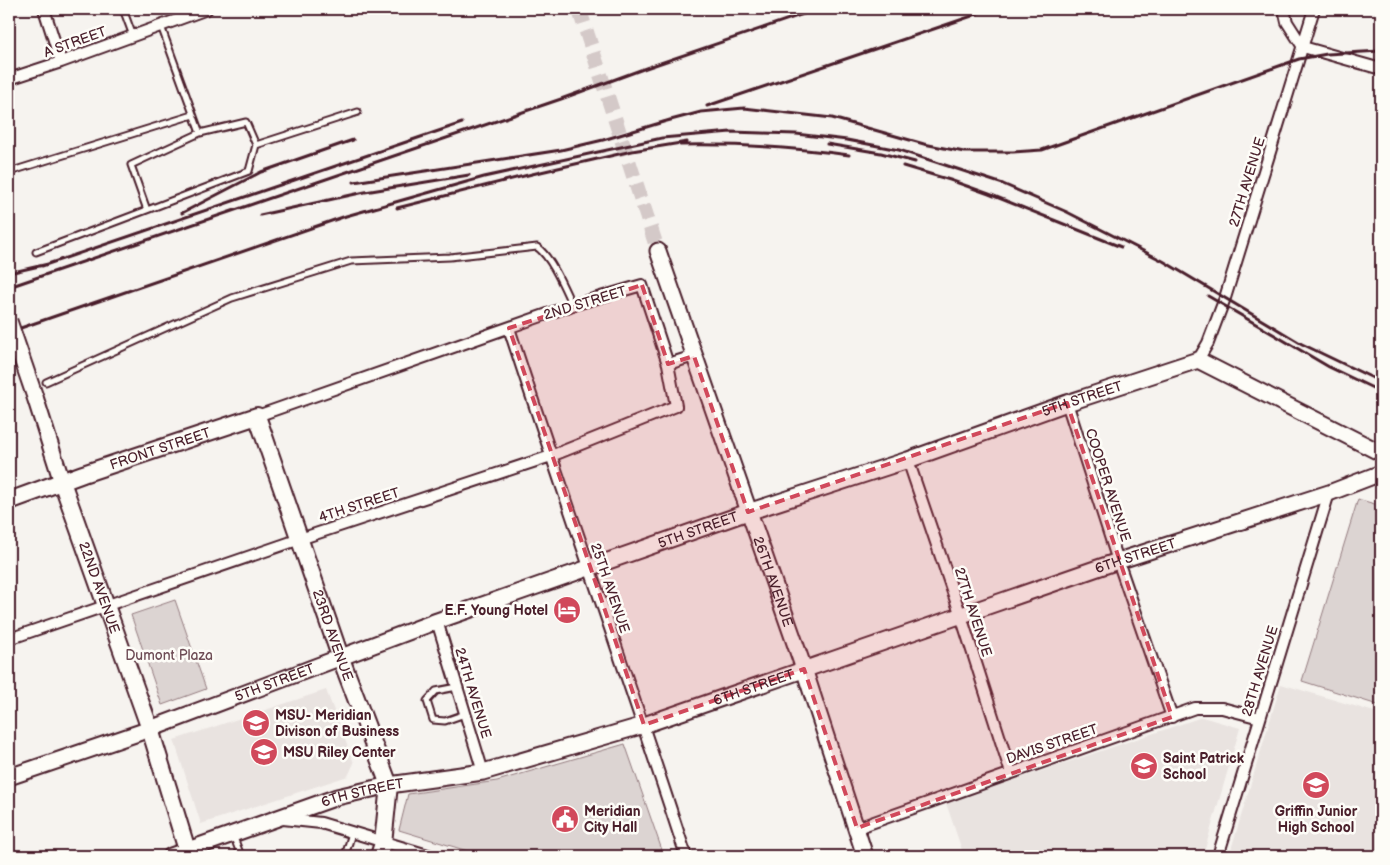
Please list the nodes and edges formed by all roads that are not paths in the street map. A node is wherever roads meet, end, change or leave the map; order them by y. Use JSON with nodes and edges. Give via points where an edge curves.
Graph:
{"nodes":[{"id":1,"x":44,"y":9,"type":"edge"},
{"id":2,"x":123,"y":9,"type":"edge"},
{"id":3,"x":207,"y":9,"type":"edge"},
{"id":4,"x":1284,"y":9,"type":"edge"},
{"id":5,"x":1314,"y":9,"type":"edge"},
{"id":6,"x":160,"y":26,"type":"junction"},
{"id":7,"x":133,"y":36,"type":"junction"},
{"id":8,"x":1303,"y":47,"type":"junction"},
{"id":9,"x":61,"y":62,"type":"junction"},
{"id":10,"x":1381,"y":69,"type":"edge"},
{"id":11,"x":9,"y":79,"type":"edge"},
{"id":12,"x":358,"y":112,"type":"dead end"},
{"id":13,"x":193,"y":115,"type":"junction"},
{"id":14,"x":200,"y":133,"type":"junction"},
{"id":15,"x":256,"y":145,"type":"junction"},
{"id":16,"x":9,"y":172,"type":"edge"},
{"id":17,"x":147,"y":210,"type":"junction"},
{"id":18,"x":658,"y":251,"type":"tunnel mouth"},
{"id":19,"x":36,"y":252,"type":"dead end"},
{"id":20,"x":573,"y":305,"type":"junction"},
{"id":21,"x":9,"y":321,"type":"edge"},
{"id":22,"x":509,"y":328,"type":"junction"},
{"id":23,"x":694,"y":356,"type":"junction"},
{"id":24,"x":1198,"y":360,"type":"junction"},
{"id":25,"x":668,"y":364,"type":"junction"},
{"id":26,"x":46,"y":382,"type":"dead end"},
{"id":27,"x":1067,"y":403,"type":"junction"},
{"id":28,"x":257,"y":416,"type":"junction"},
{"id":29,"x":1381,"y":453,"type":"edge"},
{"id":30,"x":551,"y":456,"type":"junction"},
{"id":31,"x":908,"y":460,"type":"junction"},
{"id":32,"x":1381,"y":474,"type":"edge"},
{"id":33,"x":62,"y":482,"type":"junction"},
{"id":34,"x":1329,"y":493,"type":"junction"},
{"id":35,"x":9,"y":501,"type":"edge"},
{"id":36,"x":748,"y":512,"type":"junction"},
{"id":37,"x":300,"y":538,"type":"junction"},
{"id":38,"x":1118,"y":561,"type":"junction"},
{"id":39,"x":588,"y":568,"type":"junction"},
{"id":40,"x":107,"y":606,"type":"junction"},
{"id":41,"x":961,"y":616,"type":"junction"},
{"id":42,"x":437,"y":621,"type":"junction"},
{"id":43,"x":9,"y":638,"type":"edge"},
{"id":44,"x":340,"y":656,"type":"junction"},
{"id":45,"x":804,"y":669,"type":"junction"},
{"id":46,"x":457,"y":687,"type":"junction"},
{"id":47,"x":466,"y":714,"type":"junction"},
{"id":48,"x":1172,"y":717,"type":"junction"},
{"id":49,"x":1260,"y":718,"type":"junction"},
{"id":50,"x":644,"y":725,"type":"junction"},
{"id":51,"x":150,"y":729,"type":"junction"},
{"id":52,"x":483,"y":772,"type":"junction"},
{"id":53,"x":1011,"y":774,"type":"junction"},
{"id":54,"x":9,"y":777,"type":"edge"},
{"id":55,"x":389,"y":785,"type":"junction"},
{"id":56,"x":280,"y":818,"type":"junction"},
{"id":57,"x":857,"y":828,"type":"junction"},
{"id":58,"x":352,"y":833,"type":"junction"},
{"id":59,"x":233,"y":835,"type":"junction"},
{"id":60,"x":381,"y":850,"type":"edge"},
{"id":61,"x":187,"y":853,"type":"edge"},
{"id":62,"x":171,"y":856,"type":"edge"},
{"id":63,"x":242,"y":856,"type":"edge"},
{"id":64,"x":344,"y":856,"type":"edge"},
{"id":65,"x":431,"y":856,"type":"edge"},
{"id":66,"x":686,"y":856,"type":"edge"},
{"id":67,"x":865,"y":856,"type":"edge"},
{"id":68,"x":1218,"y":856,"type":"edge"}],
"edges":[{"from":1,"to":9,"type":"street"},
{"from":2,"to":7,"type":"lane"},
{"from":3,"to":6,"type":"street","name":"A STREET"},
{"from":4,"to":8,"type":"street","via":[[1287,22]]},
{"from":5,"to":8,"type":"street","name":"27TH AVENUE"},
{"from":6,"to":7,"type":"street","name":"A STREET"},
{"from":6,"to":13,"type":"lane"},
{"from":7,"to":9,"type":"street","name":"A STREET"},
{"from":8,"to":10,"type":"street"},
{"from":8,"to":24,"type":"street","name":"27TH AVENUE","via":[[1225,298]]},
{"from":9,"to":11,"type":"street","name":"A STREET"},
{"from":12,"to":15,"type":"lane"},
{"from":13,"to":14,"type":"lane"},
{"from":13,"to":16,"type":"lane"},
{"from":14,"to":15,"type":"lane","via":[[246,122]]},
{"from":14,"to":17,"type":"lane","via":[[132,165]]},
{"from":15,"to":17,"type":"lane","via":[[249,171]]},
{"from":17,"to":19,"type":"lane"},
{"from":18,"to":23,"type":"street","name":"26TH AVENUE"},
{"from":20,"to":22,"type":"street","name":"2ND STREET"},
{"from":20,"to":25,"type":"street","name":"2ND STREET","via":[[642,285]]},
{"from":20,"to":26,"type":"lane","via":[[552,266],[537,247],[450,257],[351,261],[232,298]]},
{"from":21,"to":33,"type":"street","name":"22ND AVENUE","bridge":true},
{"from":22,"to":28,"type":"street","name":"2ND STREET"},
{"from":22,"to":30,"type":"street","name":"25TH AVENUE"},
{"from":23,"to":25,"type":"street"},
{"from":23,"to":36,"type":"street","name":"26TH AVENUE"},
{"from":24,"to":27,"type":"street","name":"5TH STREET"},
{"from":24,"to":29,"type":"street"},
{"from":25,"to":30,"type":"street","name":"4TH STREET","via":[[676,406]]},
{"from":27,"to":31,"type":"street","name":"5TH STREET"},
{"from":27,"to":38,"type":"street","name":"COOPER AVENUE"},
{"from":28,"to":33,"type":"main road","name":"FRONT STREET"},
{"from":28,"to":37,"type":"main road","name":"23RD AVENUE"},
{"from":30,"to":37,"type":"street","name":"4TH STREET"},
{"from":30,"to":39,"type":"street","name":"25TH AVENUE"},
{"from":31,"to":36,"type":"street","name":"5TH STREET"},
{"from":31,"to":41,"type":"street","name":"27TH AVENUE"},
{"from":32,"to":34,"type":"street","name":"6TH STREET"},
{"from":33,"to":35,"type":"main road"},
{"from":33,"to":40,"type":"main road","name":"22ND AVENUE"},
{"from":34,"to":38,"type":"street","name":"6TH STREET"},
{"from":34,"to":49,"type":"street","name":"28TH AVENUE"},
{"from":36,"to":39,"type":"street","name":"5TH STREET"},
{"from":36,"to":45,"type":"street","name":"26TH AVENUE"},
{"from":37,"to":40,"type":"street","name":"4TH STREET"},
{"from":37,"to":44,"type":"main road","name":"23RD AVENUE"},
{"from":38,"to":41,"type":"street","name":"6TH STREET"},
{"from":38,"to":48,"type":"street","name":"COOPER AVENUE"},
{"from":39,"to":42,"type":"street","name":"5TH STREET"},
{"from":39,"to":50,"type":"street","name":"25TH AVENUE"},
{"from":40,"to":43,"type":"street","name":"4TH STREET"},
{"from":40,"to":51,"type":"main road","name":"22ND AVENUE"},
{"from":41,"to":45,"type":"street","name":"6TH STREET"},
{"from":41,"to":53,"type":"street","name":"27TH AVENUE"},
{"from":42,"to":44,"type":"street","name":"5TH STREET"},
{"from":42,"to":46,"type":"street","name":"24TH AVENUE"},
{"from":44,"to":51,"type":"street","name":"5TH STREET"},
{"from":44,"to":55,"type":"main road","name":"23RD AVENUE"},
{"from":45,"to":50,"type":"street","name":"6TH STREET"},
{"from":45,"to":57,"type":"street","name":"26TH AVENUE"},
{"from":46,"to":47,"type":"street","name":"24TH AVENUE"},
{"from":46,"to":47,"type":"lane","via":[[436,691],[428,701],[433,720],[445,722]]},
{"from":47,"to":52,"type":"street","name":"24TH AVENUE"},
{"from":48,"to":49,"type":"street","name":"DAVIS STREET","via":[[1195,708],[1222,708]]},
{"from":48,"to":53,"type":"street","name":"DAVIS STREET"},
{"from":49,"to":68,"type":"street","name":"28TH AVENUE"},
{"from":50,"to":52,"type":"street","name":"6TH STREET"},
{"from":50,"to":66,"type":"street","name":"25TH AVENUE"},
{"from":51,"to":54,"type":"street","name":"5TH STREET"},
{"from":51,"to":61,"type":"main road","name":"22ND AVENUE"},
{"from":52,"to":55,"type":"street","name":"6TH STREET"},
{"from":53,"to":57,"type":"street","name":"DAVIS STREET"},
{"from":55,"to":56,"type":"street","name":"6TH STREET","via":[[337,797]]},
{"from":55,"to":60,"type":"main road","name":"23RD AVENUE"},
{"from":56,"to":58,"type":"street","via":[[321,822]]},
{"from":56,"to":59,"type":"street","name":"6TH STREET"},
{"from":57,"to":67,"type":"street","name":"26TH AVENUE"},
{"from":58,"to":60,"type":"street"},
{"from":58,"to":64,"type":"lane"},
{"from":59,"to":61,"type":"street","name":"6TH STREET"},
{"from":59,"to":63,"type":"lane"},
{"from":60,"to":65,"type":"street"},
{"from":61,"to":62,"type":"street","name":"6TH STREET"}]}
